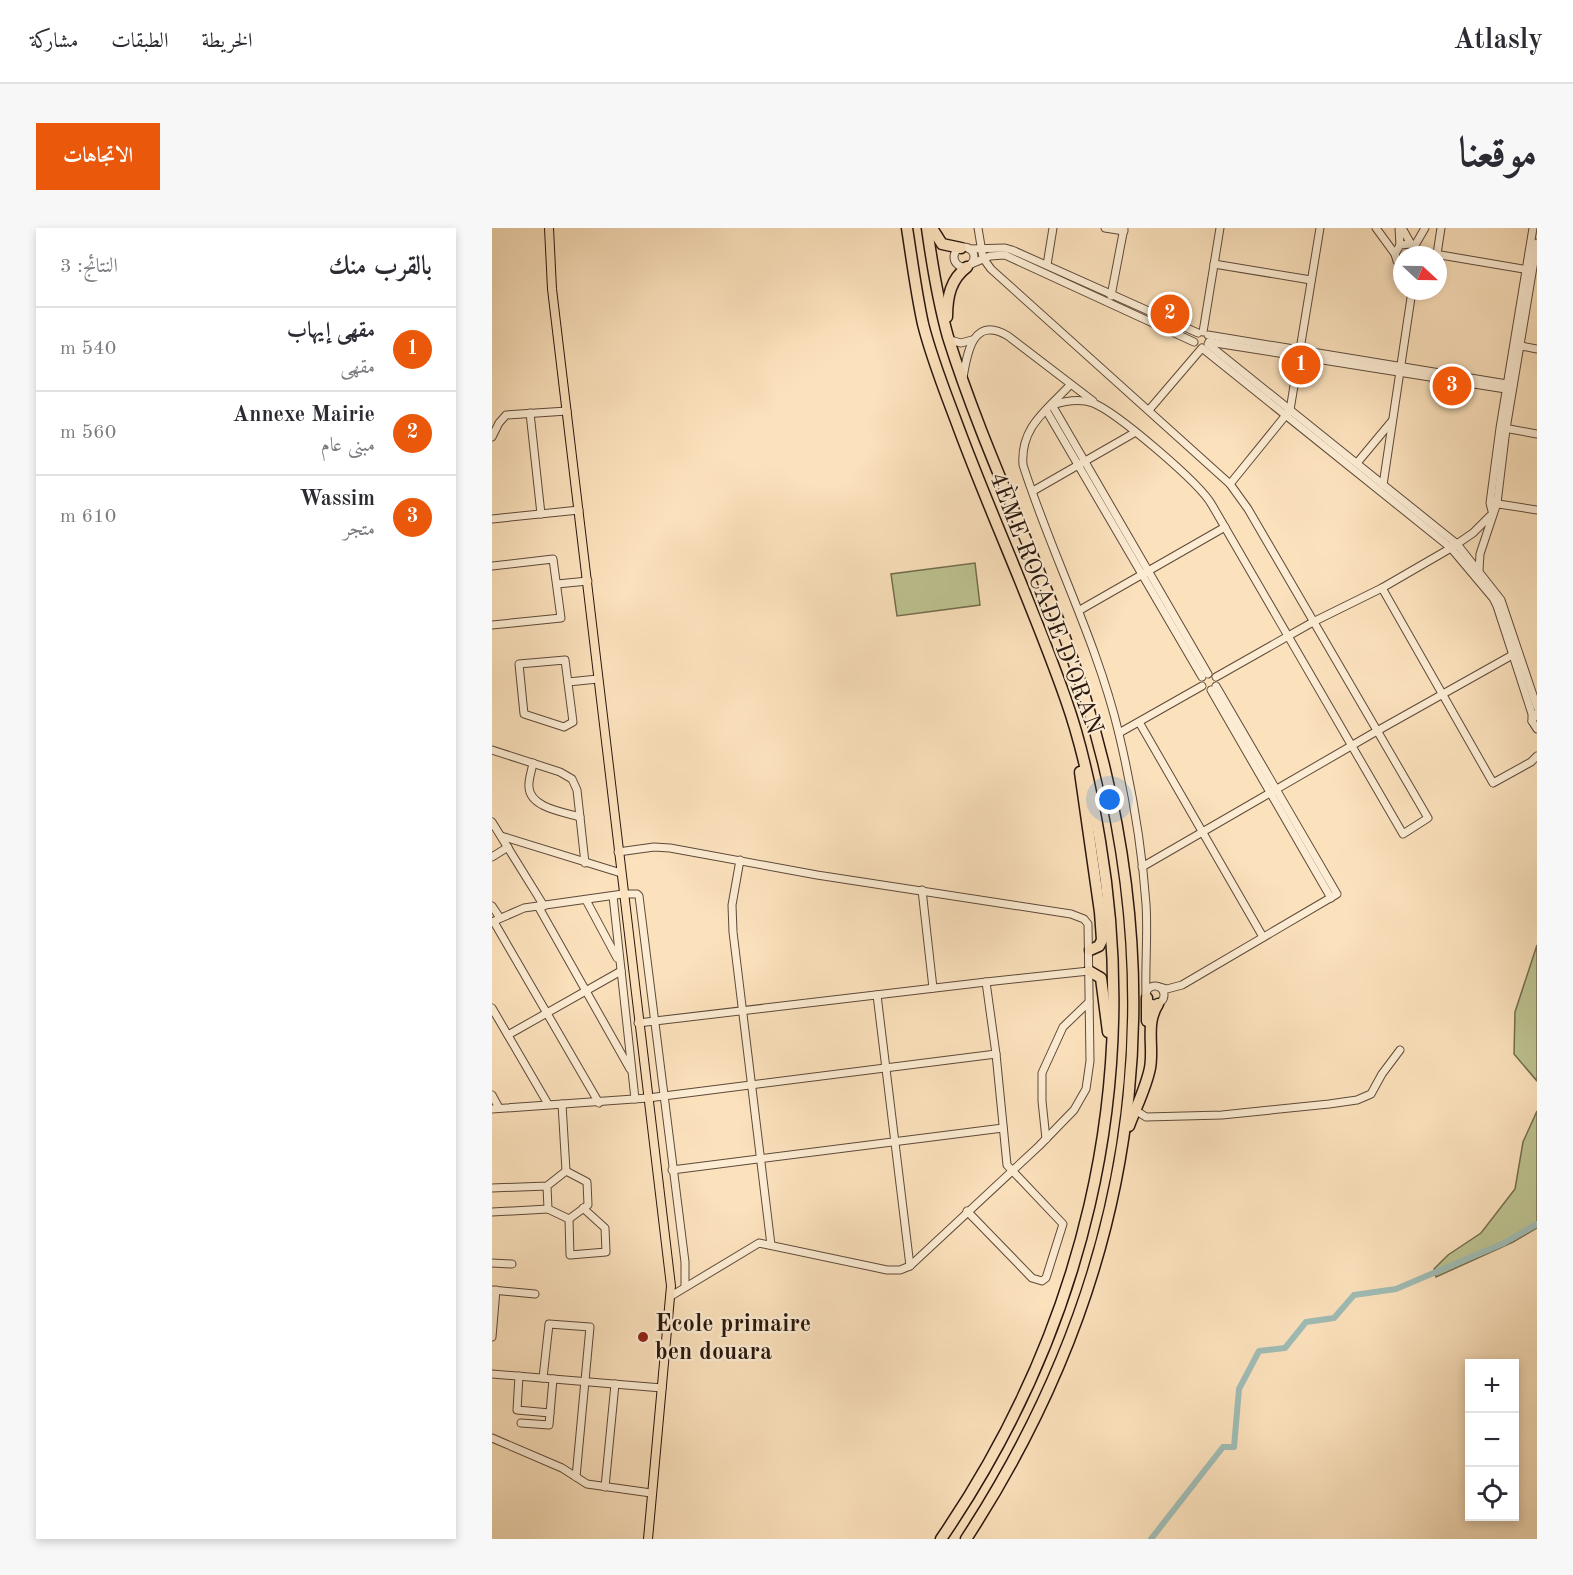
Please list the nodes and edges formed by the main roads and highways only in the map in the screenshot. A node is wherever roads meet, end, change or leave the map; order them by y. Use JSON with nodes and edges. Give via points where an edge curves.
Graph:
{"nodes":[{"id":1,"x":549,"y":228,"type":"edge"},
{"id":2,"x":907,"y":228,"type":"edge"},
{"id":3,"x":927,"y":228,"type":"edge"},
{"id":4,"x":932,"y":228,"type":"edge"},
{"id":5,"x":965,"y":248,"type":"road end"},
{"id":6,"x":969,"y":266,"type":"road end"},
{"id":7,"x":949,"y":337,"type":"junction"},
{"id":8,"x":1076,"y":733,"type":"junction"},
{"id":9,"x":1090,"y":950,"type":"road end"},
{"id":10,"x":1089,"y":971,"type":"road end"},
{"id":11,"x":1146,"y":996,"type":"road end"},
{"id":12,"x":1161,"y":1002,"type":"road end"},
{"id":13,"x":1134,"y":1022,"type":"junction"},
{"id":14,"x":1112,"y":1059,"type":"junction"},
{"id":15,"x":1121,"y":1152,"type":"junction"},
{"id":16,"x":648,"y":1539,"type":"edge"},
{"id":17,"x":941,"y":1539,"type":"edge"},
{"id":18,"x":966,"y":1539,"type":"edge"}],
"edges":[{"from":1,"to":16,"type":"main road","via":[[552,289],[671,1296]]},
{"from":2,"to":8,"type":"highway","name":"4ÈME ROCADE D'ORAN","via":[[923,322],[940,380],[1044,639]]},
{"from":3,"to":7,"type":"highway","name":"4ÈME ROCADE D'ORAN"},
{"from":4,"to":5,"type":"highway","via":[[942,244]]},
{"from":6,"to":7,"type":"highway","via":[[954,279],[950,290]]},
{"from":7,"to":13,"type":"highway","name":"4ÈME ROCADE D'ORAN","via":[[989,453],[1060,625],[1094,724],[1124,872],[1133,947]]},
{"from":8,"to":9,"type":"highway","via":[[1102,940],[1100,946]]},
{"from":8,"to":14,"type":"highway","name":"4ÈME ROCADE D'ORAN","via":[[1107,886],[1115,994]]},
{"from":10,"to":14,"type":"highway","via":[[1099,976],[1102,985]]},
{"from":11,"to":13,"type":"highway","via":[[1148,1048],[1144,1056],[1137,1051]]},
{"from":12,"to":15,"type":"highway","via":[[1150,1021],[1149,1071]]},
{"from":13,"to":15,"type":"highway","name":"4ÈME ROCADE D'ORAN"},
{"from":14,"to":17,"type":"highway","name":"4ÈME ROCADE D'ORAN","via":[[1093,1192],[1078,1253],[1047,1345],[973,1491]]},
{"from":15,"to":18,"type":"highway","name":"4ÈME ROCADE D'ORAN","via":[[1103,1240],[1067,1347],[1018,1453]]}]}
